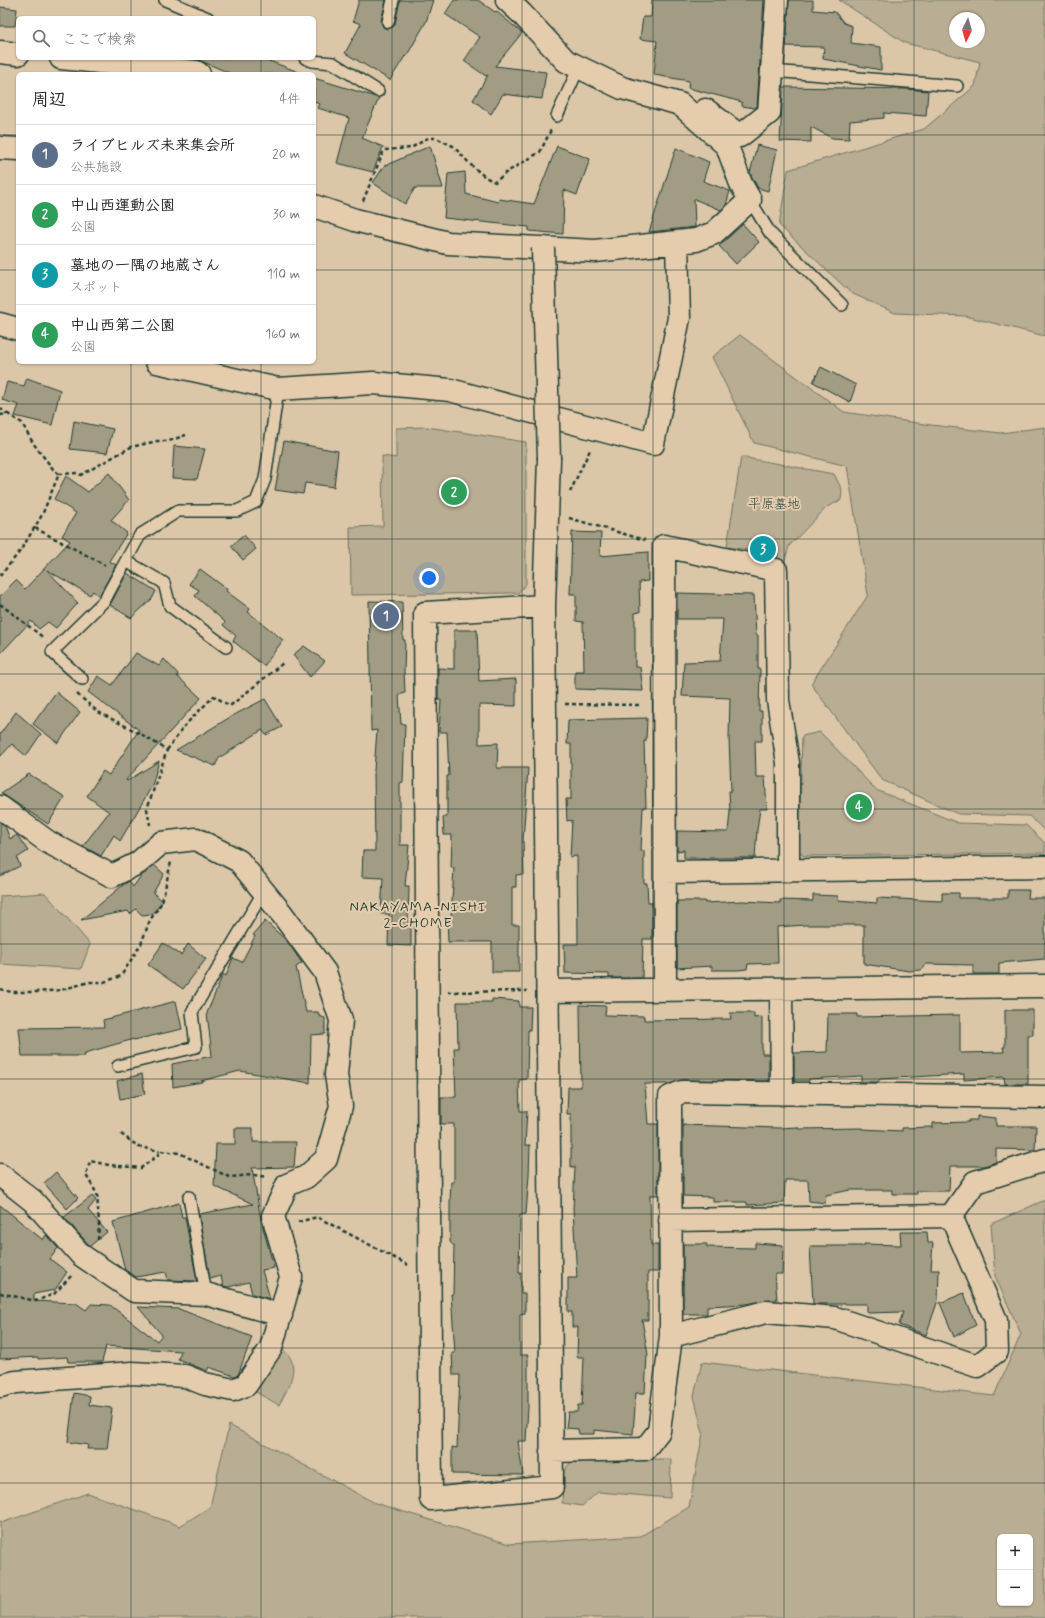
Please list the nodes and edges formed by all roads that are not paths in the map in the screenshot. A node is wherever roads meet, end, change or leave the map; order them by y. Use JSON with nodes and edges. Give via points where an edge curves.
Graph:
{"nodes":[{"id":1,"x":165,"y":0,"type":"edge"},
{"id":2,"x":393,"y":0,"type":"edge"},
{"id":3,"x":506,"y":0,"type":"edge"},
{"id":4,"x":777,"y":0,"type":"edge"},
{"id":5,"x":203,"y":16,"type":"edge"},
{"id":6,"x":388,"y":22,"type":"dead end"},
{"id":7,"x":0,"y":52,"type":"edge"},
{"id":8,"x":16,"y":54,"type":"edge"},
{"id":9,"x":80,"y":60,"type":"edge"},
{"id":10,"x":310,"y":60,"type":"edge"},
{"id":11,"x":579,"y":67,"type":"junction"},
{"id":12,"x":772,"y":71,"type":"junction"},
{"id":13,"x":196,"y":72,"type":"edge"},
{"id":14,"x":957,"y":86,"type":"dead end"},
{"id":15,"x":378,"y":92,"type":"dead end"},
{"id":16,"x":636,"y":92,"type":"junction"},
{"id":17,"x":556,"y":116,"type":"road end"},
{"id":18,"x":0,"y":148,"type":"edge"},
{"id":19,"x":16,"y":149,"type":"edge"},
{"id":20,"x":750,"y":200,"type":"junction"},
{"id":21,"x":316,"y":207,"type":"edge"},
{"id":22,"x":677,"y":242,"type":"junction"},
{"id":23,"x":543,"y":248,"type":"junction"},
{"id":24,"x":842,"y":305,"type":"dead end"},
{"id":25,"x":0,"y":324,"type":"edge"},
{"id":26,"x":16,"y":328,"type":"edge"},
{"id":27,"x":166,"y":364,"type":"edge"},
{"id":28,"x":278,"y":389,"type":"junction"},
{"id":29,"x":126,"y":561,"type":"junction"},
{"id":30,"x":544,"y":606,"type":"junction"},
{"id":31,"x":226,"y":647,"type":"dead end"},
{"id":32,"x":82,"y":679,"type":"dead end"},
{"id":33,"x":0,"y":807,"type":"edge"},
{"id":34,"x":1045,"y":867,"type":"edge"},
{"id":35,"x":788,"y":871,"type":"junction"},
{"id":36,"x":665,"y":872,"type":"junction"},
{"id":37,"x":264,"y":891,"type":"junction"},
{"id":38,"x":1045,"y":986,"type":"edge"},
{"id":39,"x":665,"y":989,"type":"junction"},
{"id":40,"x":781,"y":989,"type":"junction"},
{"id":41,"x":548,"y":991,"type":"junction"},
{"id":42,"x":118,"y":1066,"type":"dead end"},
{"id":43,"x":782,"y":1094,"type":"junction"},
{"id":44,"x":1045,"y":1097,"type":"edge"},
{"id":45,"x":1045,"y":1160,"type":"edge"},
{"id":46,"x":0,"y":1175,"type":"edge"},
{"id":47,"x":189,"y":1197,"type":"dead end"},
{"id":48,"x":951,"y":1216,"type":"junction"},
{"id":49,"x":670,"y":1220,"type":"junction"},
{"id":50,"x":206,"y":1294,"type":"junction"},
{"id":51,"x":281,"y":1315,"type":"junction"},
{"id":52,"x":671,"y":1336,"type":"junction"},
{"id":53,"x":0,"y":1386,"type":"edge"},
{"id":54,"x":551,"y":1451,"type":"junction"}],
"edges":[{"from":1,"to":5,"type":"lane"},
{"from":2,"to":6,"type":"lane"},
{"from":3,"to":11,"type":"street","via":[[566,61]]},
{"from":4,"to":12,"type":"street"},
{"from":7,"to":8,"type":"street"},
{"from":9,"to":13,"type":"street"},
{"from":10,"to":15,"type":"lane","via":[[333,63]]},
{"from":11,"to":16,"type":"street"},
{"from":11,"to":17,"type":"lane"},
{"from":12,"to":14,"type":"lane"},
{"from":12,"to":16,"type":"street","via":[[769,112],[740,136],[676,88],[646,86]]},
{"from":16,"to":20,"type":"street","via":[[680,104],[727,146],[741,184]]},
{"from":18,"to":19,"type":"street"},
{"from":20,"to":22,"type":"street","via":[[714,233],[696,240]]},
{"from":20,"to":24,"type":"lane","via":[[770,233]]},
{"from":21,"to":23,"type":"street","via":[[355,220],[448,242]]},
{"from":22,"to":23,"type":"street","via":[[596,251]]},
{"from":22,"to":28,"type":"street","via":[[679,318],[653,444],[450,390],[373,383]]},
{"from":23,"to":30,"type":"street","bridge":true,"via":[[549,459]]},
{"from":25,"to":26,"type":"street"},
{"from":27,"to":28,"type":"street"},
{"from":28,"to":29,"type":"lane","via":[[265,480],[256,502],[237,511],[178,511],[140,535]]},
{"from":29,"to":31,"type":"lane","via":[[164,583],[170,606]]},
{"from":29,"to":32,"type":"lane","via":[[104,601],[52,652]]},
{"from":30,"to":41,"type":"street"},
{"from":30,"to":54,"type":"street","via":[[425,613],[431,1499],[552,1487]]},
{"from":33,"to":37,"type":"street","via":[[48,842],[112,876],[138,863],[167,842],[196,839],[239,861]]},
{"from":34,"to":35,"type":"street"},
{"from":35,"to":36,"type":"street"},
{"from":35,"to":36,"type":"street","via":[[788,763],[778,700],[776,570],[664,546]]},
{"from":36,"to":39,"type":"street"},
{"from":37,"to":42,"type":"lane","via":[[192,1012],[196,1047]]},
{"from":37,"to":51,"type":"street","via":[[325,972],[341,1020],[336,1075],[341,1106],[326,1159],[306,1177],[288,1185],[273,1216],[291,1277]]},
{"from":38,"to":40,"type":"street"},
{"from":39,"to":40,"type":"street"},
{"from":39,"to":41,"type":"street"},
{"from":40,"to":43,"type":"street"},
{"from":41,"to":54,"type":"street"},
{"from":43,"to":44,"type":"street"},
{"from":43,"to":49,"type":"street","via":[[682,1092],[670,1097]]},
{"from":45,"to":48,"type":"street","via":[[975,1182]]},
{"from":46,"to":50,"type":"street","via":[[33,1201],[85,1259],[134,1291]]},
{"from":47,"to":50,"type":"lane"},
{"from":48,"to":49,"type":"street"},
{"from":48,"to":52,"type":"street","via":[[996,1320],[997,1350],[977,1366],[835,1318],[766,1312]]},
{"from":49,"to":52,"type":"street"},
{"from":50,"to":51,"type":"street"},
{"from":51,"to":53,"type":"street","via":[[272,1348],[246,1385],[233,1390],[205,1384],[185,1376],[132,1373],[16,1382]]},
{"from":52,"to":54,"type":"street","via":[[659,1431],[645,1449]]}]}
